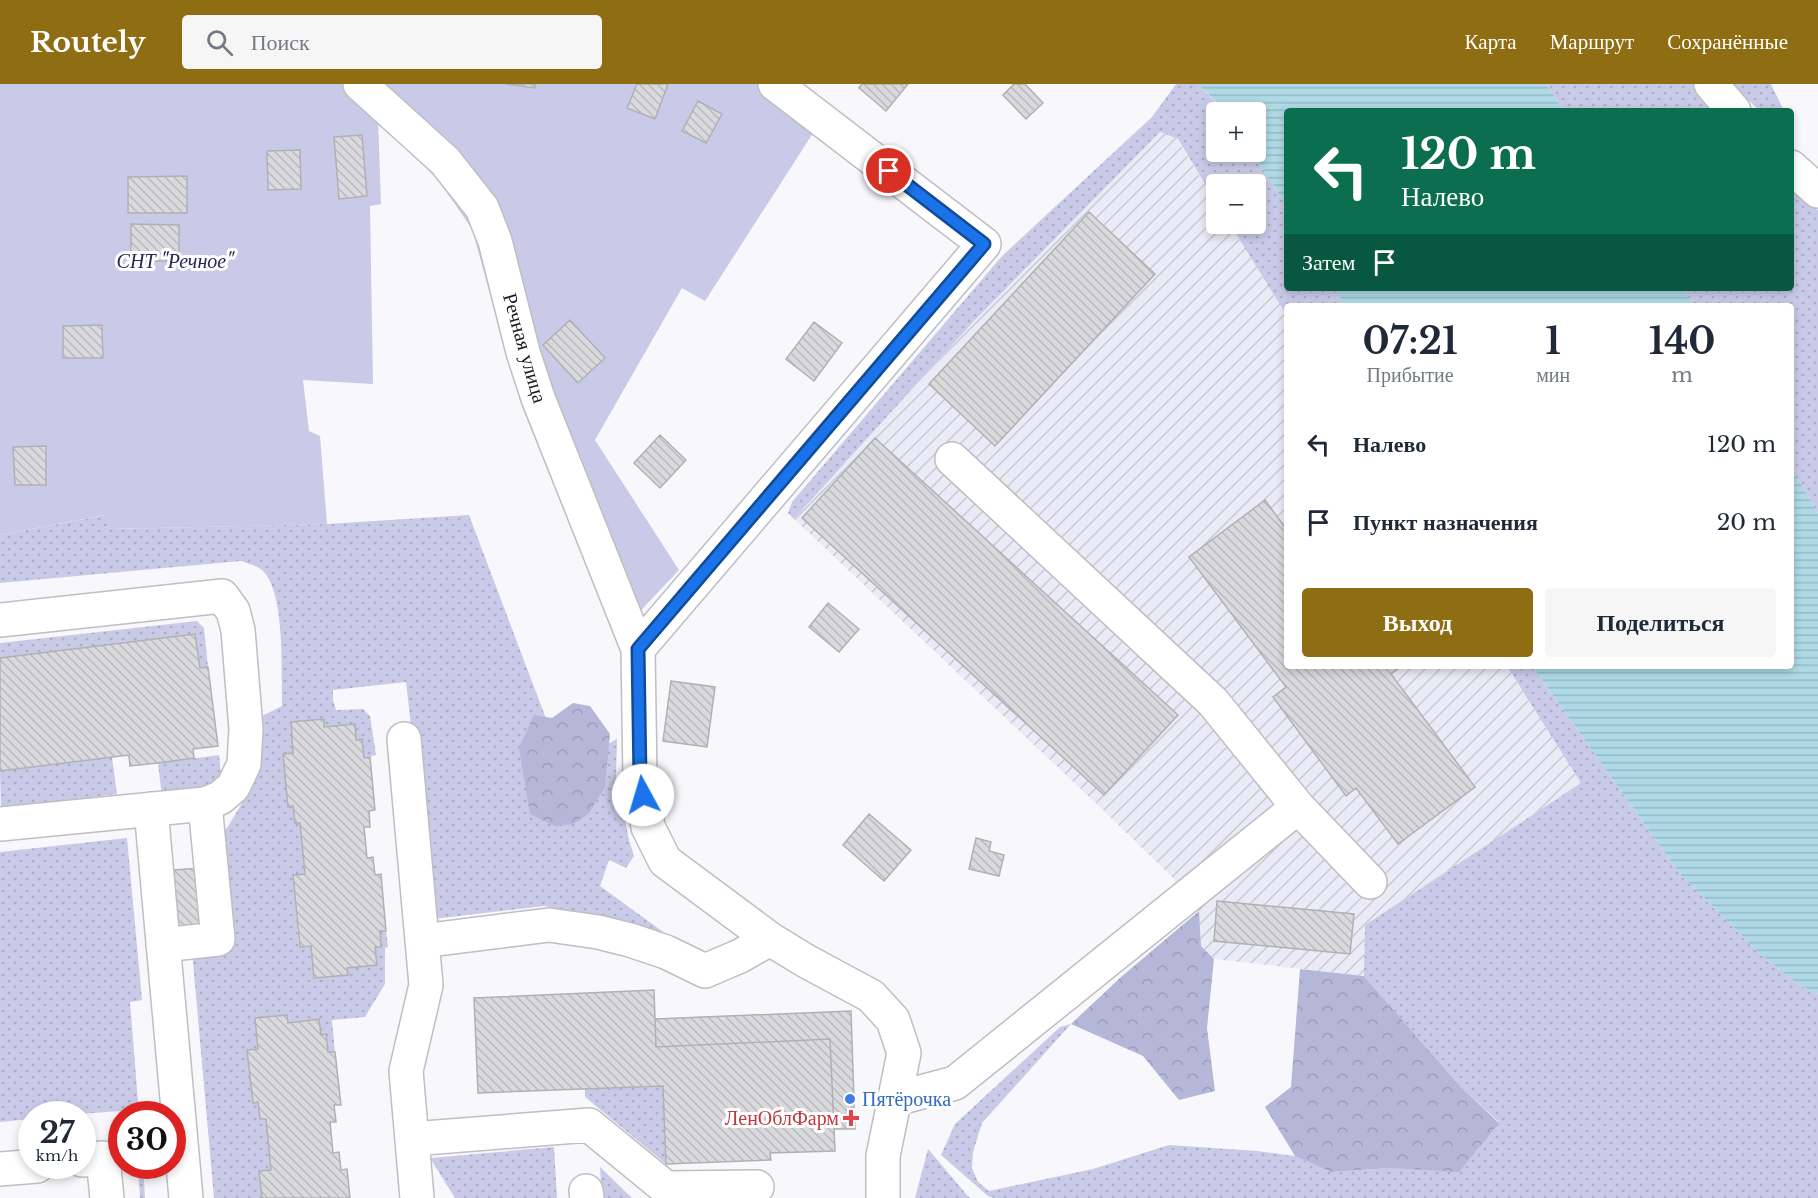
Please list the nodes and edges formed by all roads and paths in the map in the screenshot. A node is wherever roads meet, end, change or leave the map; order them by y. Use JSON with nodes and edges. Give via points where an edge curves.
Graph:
{"nodes":[{"id":1,"x":360,"y":84,"type":"edge"},
{"id":2,"x":775,"y":84,"type":"edge"},
{"id":3,"x":1711,"y":84,"type":"edge"},
{"id":4,"x":1731,"y":108,"type":"edge"},
{"id":5,"x":1794,"y":170,"type":"edge"},
{"id":6,"x":1818,"y":191,"type":"edge"},
{"id":7,"x":952,"y":459,"type":"dead end"},
{"id":8,"x":0,"y":620,"type":"edge"},
{"id":9,"x":638,"y":649,"type":"junction"},
{"id":10,"x":404,"y":739,"type":"dead end"},
{"id":11,"x":205,"y":804,"type":"junction"},
{"id":12,"x":1298,"y":807,"type":"junction"},
{"id":13,"x":151,"y":809,"type":"junction"},
{"id":14,"x":0,"y":824,"type":"edge"},
{"id":15,"x":1370,"y":882,"type":"dead end"},
{"id":16,"x":770,"y":939,"type":"junction"},
{"id":17,"x":422,"y":941,"type":"junction"},
{"id":18,"x":164,"y":945,"type":"junction"},
{"id":19,"x":895,"y":1099,"type":"junction"},
{"id":20,"x":412,"y":1139,"type":"junction"},
{"id":21,"x":96,"y":1159,"type":"edge"},
{"id":22,"x":18,"y":1168,"type":"edge"},
{"id":23,"x":0,"y":1169,"type":"edge"},
{"id":24,"x":757,"y":1186,"type":"dead end"},
{"id":25,"x":107,"y":1198,"type":"edge"},
{"id":26,"x":186,"y":1198,"type":"edge"},
{"id":27,"x":417,"y":1198,"type":"edge"},
{"id":28,"x":883,"y":1198,"type":"edge"}],
"edges":[{"from":1,"to":9,"type":"street","name":"Речная улица","via":[[445,161],[482,208],[495,241],[538,398]]},
{"from":2,"to":9,"type":"street","via":[[984,244]]},
{"from":3,"to":4,"type":"street"},
{"from":5,"to":6,"type":"street"},
{"from":7,"to":12,"type":"street","via":[[1214,702]]},
{"from":8,"to":11,"type":"street","via":[[222,596],[233,611],[238,630],[246,729],[244,764],[233,787]]},
{"from":9,"to":16,"type":"street","via":[[640,778],[648,827],[665,861]]},
{"from":10,"to":17,"type":"street"},
{"from":11,"to":13,"type":"street"},
{"from":11,"to":18,"type":"street","via":[[218,939]]},
{"from":12,"to":15,"type":"street"},
{"from":12,"to":19,"type":"street","via":[[955,1083]]},
{"from":13,"to":14,"type":"street"},
{"from":13,"to":18,"type":"street"},
{"from":16,"to":17,"type":"street","via":[[705,971],[630,940],[549,925]]},
{"from":16,"to":19,"type":"street","via":[[872,996],[893,1020],[904,1053]]},
{"from":17,"to":20,"type":"street","via":[[426,985],[406,1071]]},
{"from":18,"to":26,"type":"street"},
{"from":19,"to":28,"type":"street","via":[[883,1156]]},
{"from":20,"to":24,"type":"street","via":[[589,1125],[666,1188]]},
{"from":20,"to":27,"type":"street"},
{"from":21,"to":25,"type":"street","via":[[103,1158]]},
{"from":22,"to":23,"type":"street"}]}
